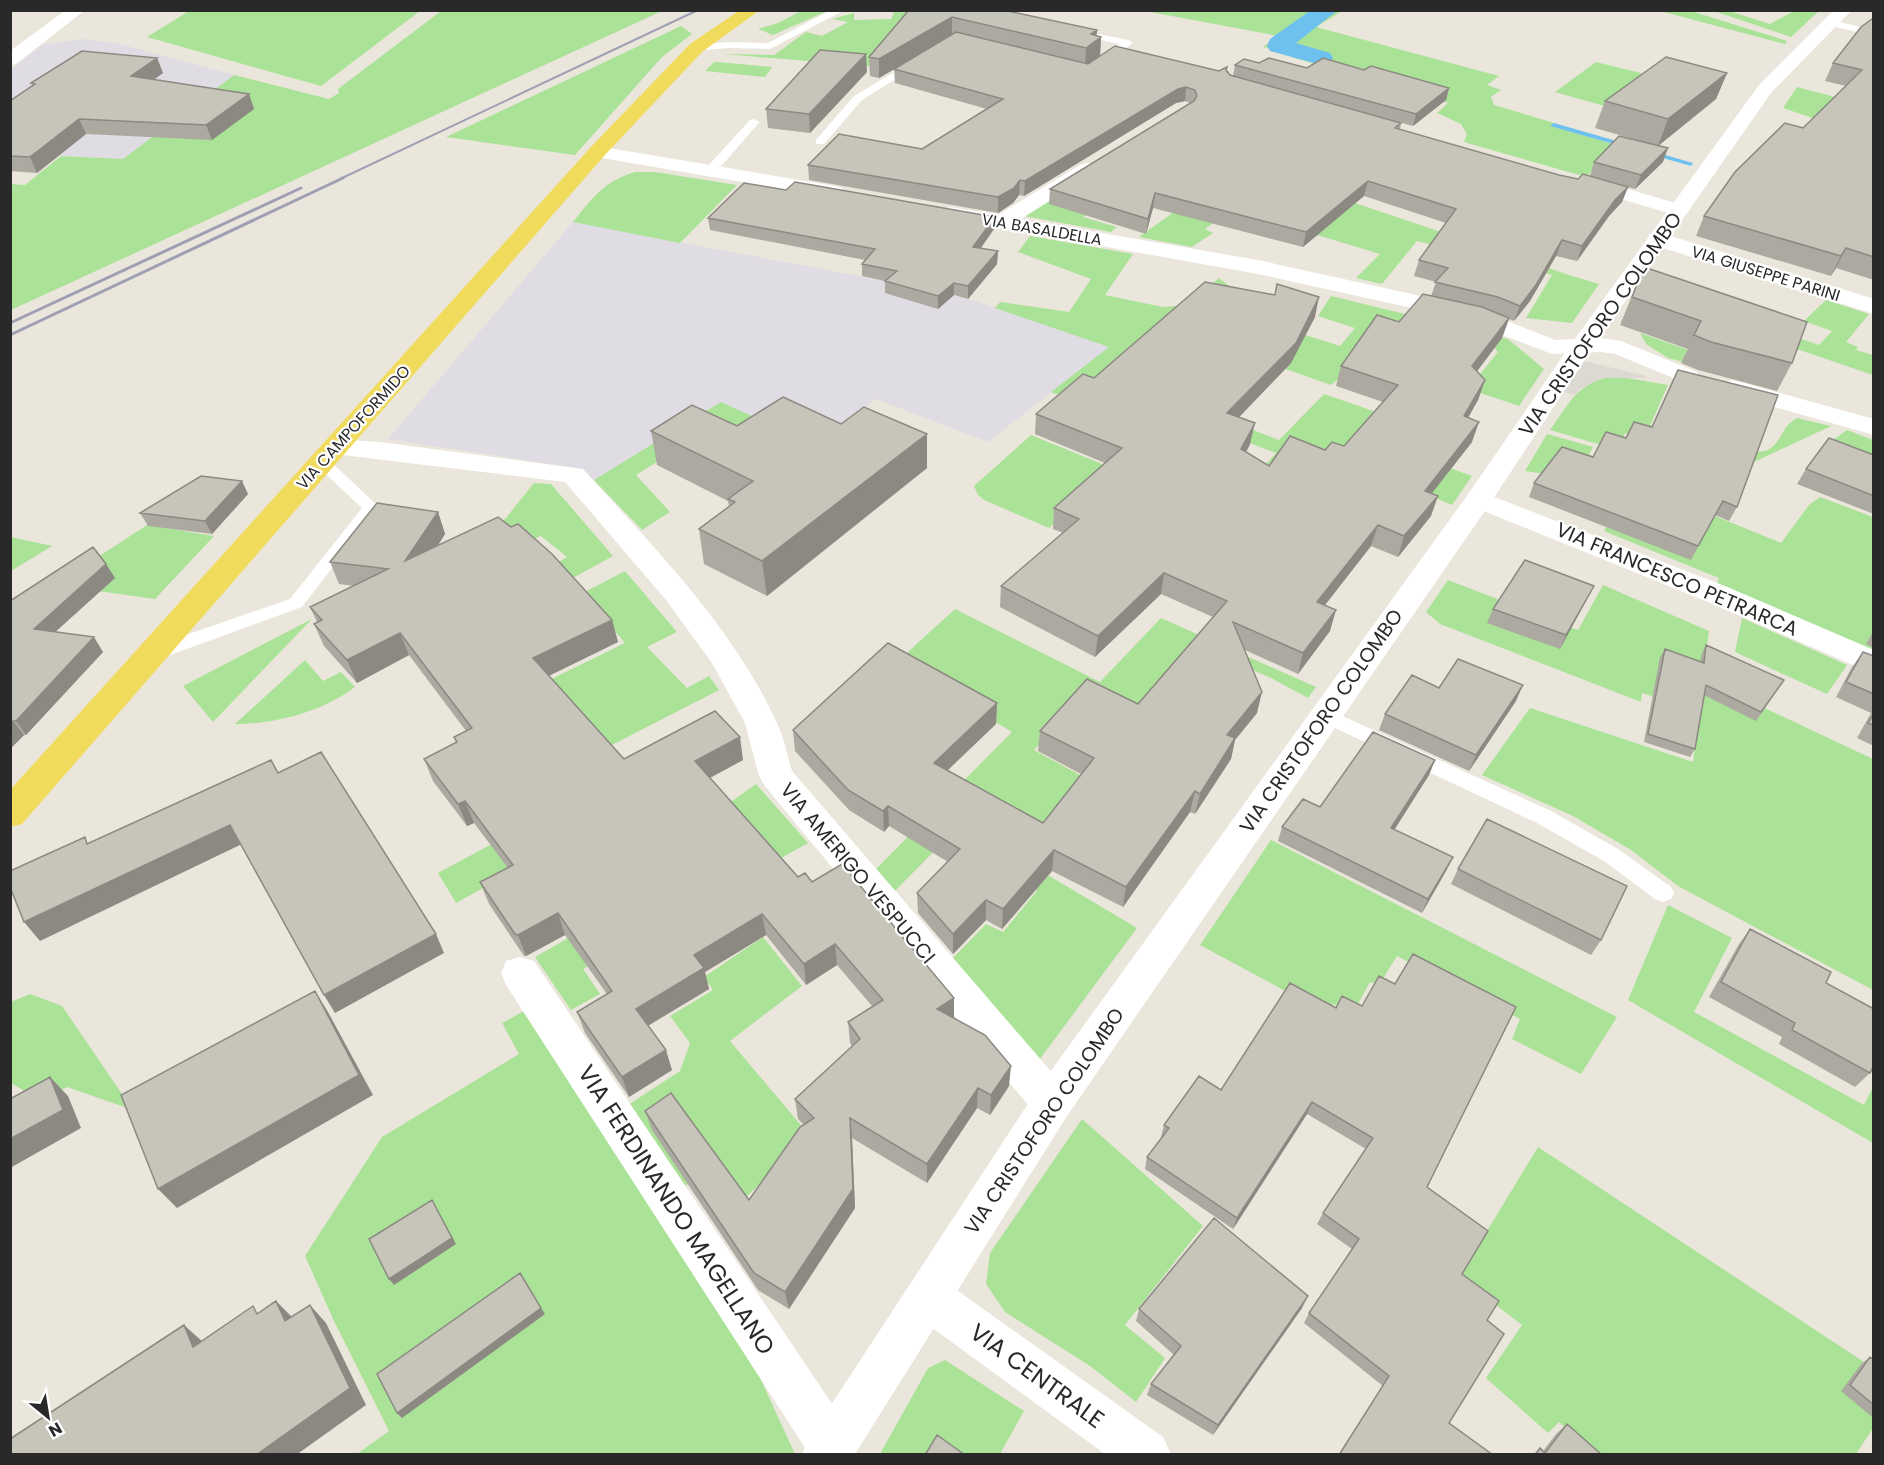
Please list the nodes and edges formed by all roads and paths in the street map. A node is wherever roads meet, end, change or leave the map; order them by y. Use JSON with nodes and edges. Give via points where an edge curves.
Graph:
{"nodes":[{"id":1,"x":77,"y":10,"type":"edge"},
{"id":2,"x":753,"y":10,"type":"edge"},
{"id":3,"x":840,"y":10,"type":"edge"},
{"id":4,"x":1837,"y":17,"type":"edge"},
{"id":5,"x":1059,"y":29,"type":"edge"},
{"id":6,"x":1874,"y":33,"type":"edge"},
{"id":7,"x":698,"y":46,"type":"junction"},
{"id":8,"x":926,"y":56,"type":"edge"},
{"id":9,"x":10,"y":60,"type":"edge"},
{"id":10,"x":1095,"y":67,"type":"edge"},
{"id":11,"x":754,"y":122,"type":"dead end"},
{"id":12,"x":820,"y":142,"type":"dead end"},
{"id":13,"x":597,"y":152,"type":"junction"},
{"id":14,"x":1103,"y":159,"type":"edge"},
{"id":15,"x":711,"y":170,"type":"junction"},
{"id":16,"x":1563,"y":176,"type":"edge"},
{"id":17,"x":855,"y":196,"type":"edge"},
{"id":18,"x":934,"y":210,"type":"edge"},
{"id":19,"x":1679,"y":210,"type":"junction"},
{"id":20,"x":1001,"y":222,"type":"junction"},
{"id":21,"x":1658,"y":239,"type":"junction"},
{"id":22,"x":1874,"y":307,"type":"edge"},
{"id":23,"x":1583,"y":345,"type":"junction"},
{"id":24,"x":1874,"y":427,"type":"edge"},
{"id":25,"x":329,"y":454,"type":"junction"},
{"id":26,"x":1479,"y":499,"type":"junction"},
{"id":27,"x":153,"y":654,"type":"junction"},
{"id":28,"x":1874,"y":663,"type":"edge"},
{"id":29,"x":1325,"y":715,"type":"junction"},
{"id":30,"x":10,"y":814,"type":"edge"},
{"id":31,"x":1663,"y":893,"type":"dead end"},
{"id":32,"x":520,"y":973,"type":"dead end"},
{"id":33,"x":1052,"y":1103,"type":"junction"},
{"id":34,"x":928,"y":1297,"type":"junction"},
{"id":35,"x":830,"y":1450,"type":"edge"},
{"id":36,"x":1146,"y":1455,"type":"edge"}],
"edges":[{"from":1,"to":9,"type":"street"},
{"from":2,"to":7,"type":"main road","name":"VIA CAMPOFORMIDO"},
{"from":3,"to":7,"type":"lane","via":[[770,46]]},
{"from":4,"to":6,"type":"lane"},
{"from":4,"to":19,"type":"street","name":"VIA CRISTOFORO COLOMBO","via":[[1765,89]]},
{"from":5,"to":10,"type":"lane","via":[[1128,44]]},
{"from":7,"to":13,"type":"main road","name":"VIA CAMPOFORMIDO"},
{"from":8,"to":12,"type":"lane","via":[[858,98]]},
{"from":11,"to":15,"type":"lane"},
{"from":13,"to":15,"type":"street"},
{"from":13,"to":25,"type":"main road","name":"VIA CAMPOFORMIDO"},
{"from":14,"to":20,"type":"street","name":"VIA BASALDELLA"},
{"from":15,"to":17,"type":"street"},
{"from":16,"to":19,"type":"street"},
{"from":18,"to":20,"type":"street","name":"VIA BASALDELLA"},
{"from":19,"to":21,"type":"street","name":"VIA CRISTOFORO COLOMBO"},
{"from":20,"to":23,"type":"street","name":"VIA BASALDELLA","via":[[1258,267],[1484,320],[1552,347]]},
{"from":21,"to":22,"type":"street","name":"VIA GIUSEPPE PARINI"},
{"from":21,"to":23,"type":"street","name":"VIA CRISTOFORO COLOMBO"},
{"from":23,"to":24,"type":"street","via":[[1624,365],[1688,377]]},
{"from":23,"to":26,"type":"street","name":"VIA CRISTOFORO COLOMBO"},
{"from":25,"to":27,"type":"main road","name":"VIA CAMPOFORMIDO"},
{"from":25,"to":27,"type":"lane","via":[[371,507],[296,603]]},
{"from":25,"to":33,"type":"street","name":"VIA AMERIGO VESPUCCI","via":[[380,450],[573,475],[693,612],[730,665],[762,725],[776,776]]},
{"from":26,"to":28,"type":"street","name":"VIA FRANCESCO PETRARCA","via":[[1714,593]]},
{"from":26,"to":29,"type":"street","name":"VIA CRISTOFORO COLOMBO"},
{"from":27,"to":30,"type":"main road","name":"VIA CAMPOFORMIDO"},
{"from":29,"to":31,"type":"lane","via":[[1544,817],[1611,855]]},
{"from":29,"to":33,"type":"street","name":"VIA CRISTOFORO COLOMBO"},
{"from":32,"to":35,"type":"street","name":"VIA FERDINANDO MAGELLANO"},
{"from":33,"to":34,"type":"street","name":"VIA CRISTOFORO COLOMBO"},
{"from":34,"to":35,"type":"street","name":"VIA CRISTOFORO COLOMBO"},
{"from":34,"to":36,"type":"street","name":"VIA CENTRALE"}]}
